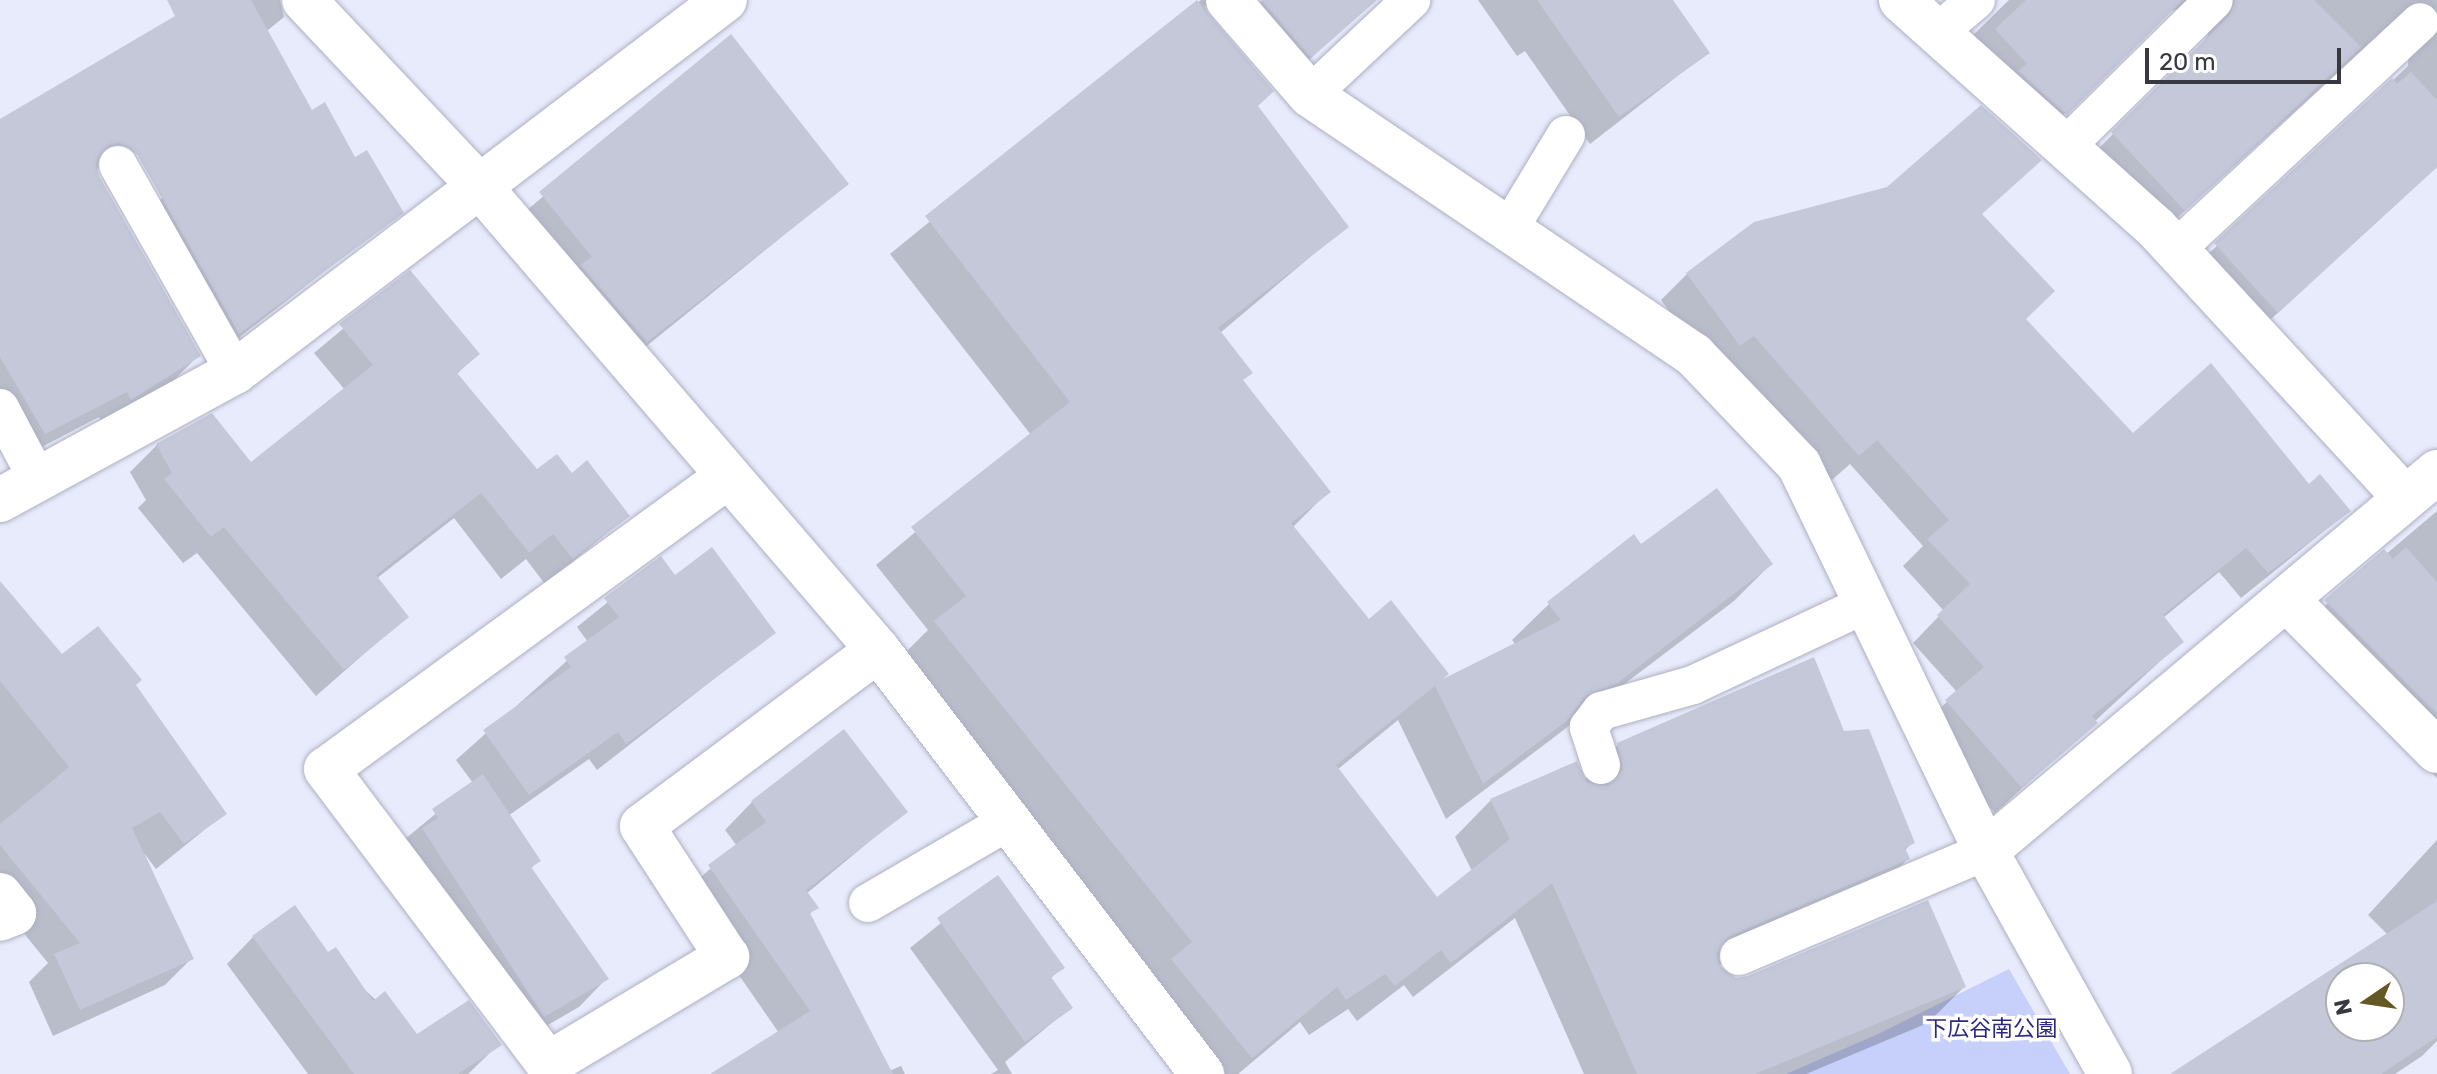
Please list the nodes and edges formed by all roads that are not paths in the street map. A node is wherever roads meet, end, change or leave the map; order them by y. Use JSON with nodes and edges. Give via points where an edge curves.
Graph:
{"nodes":[{"id":1,"x":304,"y":0,"type":"edge"},
{"id":2,"x":725,"y":0,"type":"edge"},
{"id":3,"x":1228,"y":0,"type":"edge"},
{"id":4,"x":1411,"y":0,"type":"edge"},
{"id":5,"x":1901,"y":0,"type":"edge"},
{"id":6,"x":1976,"y":0,"type":"edge"},
{"id":7,"x":2214,"y":0,"type":"edge"},
{"id":8,"x":2420,"y":22,"type":"dead end"},
{"id":9,"x":1937,"y":33,"type":"junction"},
{"id":10,"x":1310,"y":95,"type":"junction"},
{"id":11,"x":1566,"y":135,"type":"dead end"},
{"id":12,"x":2067,"y":145,"type":"junction"},
{"id":13,"x":118,"y":165,"type":"dead end"},
{"id":14,"x":481,"y":188,"type":"junction"},
{"id":15,"x":1509,"y":229,"type":"junction"},
{"id":16,"x":2176,"y":249,"type":"junction"},
{"id":17,"x":235,"y":372,"type":"junction"},
{"id":18,"x":0,"y":408,"type":"edge"},
{"id":19,"x":727,"y":477,"type":"junction"},
{"id":20,"x":38,"y":480,"type":"junction"},
{"id":21,"x":2420,"y":485,"type":"edge"},
{"id":22,"x":0,"y":500,"type":"edge"},
{"id":23,"x":2286,"y":599,"type":"junction"},
{"id":24,"x":1866,"y":604,"type":"junction"},
{"id":25,"x":878,"y":650,"type":"junction"},
{"id":26,"x":2437,"y":751,"type":"edge"},
{"id":27,"x":1601,"y":765,"type":"dead end"},
{"id":28,"x":1009,"y":821,"type":"junction"},
{"id":29,"x":1986,"y":851,"type":"junction"},
{"id":30,"x":0,"y":895,"type":"edge"},
{"id":31,"x":868,"y":903,"type":"dead end"},
{"id":32,"x":0,"y":919,"type":"edge"},
{"id":33,"x":1739,"y":956,"type":"dead end"},
{"id":34,"x":1202,"y":1074,"type":"edge"},
{"id":35,"x":2110,"y":1074,"type":"edge"}],
"edges":[{"from":1,"to":14,"type":"street"},
{"from":2,"to":14,"type":"street"},
{"from":3,"to":10,"type":"street"},
{"from":4,"to":10,"type":"lane"},
{"from":5,"to":9,"type":"street"},
{"from":6,"to":9,"type":"lane"},
{"from":7,"to":12,"type":"lane"},
{"from":8,"to":16,"type":"lane"},
{"from":9,"to":12,"type":"street"},
{"from":10,"to":15,"type":"street"},
{"from":11,"to":15,"type":"lane"},
{"from":12,"to":16,"type":"street"},
{"from":13,"to":17,"type":"lane"},
{"from":14,"to":17,"type":"street"},
{"from":14,"to":19,"type":"street"},
{"from":15,"to":24,"type":"street","via":[[1694,355],[1742,403],[1799,465]]},
{"from":16,"to":21,"type":"street"},
{"from":17,"to":20,"type":"street"},
{"from":18,"to":20,"type":"lane"},
{"from":19,"to":25,"type":"street"},
{"from":19,"to":25,"type":"street","via":[[326,769],[548,1064],[727,957],[642,826]]},
{"from":20,"to":22,"type":"street"},
{"from":21,"to":23,"type":"street"},
{"from":23,"to":26,"type":"street"},
{"from":23,"to":29,"type":"street"},
{"from":24,"to":27,"type":"lane","via":[[1693,685],[1601,711],[1589,727]]},
{"from":24,"to":29,"type":"street"},
{"from":25,"to":28,"type":"street"},
{"from":28,"to":31,"type":"lane"},
{"from":28,"to":34,"type":"street"},
{"from":29,"to":33,"type":"lane"},
{"from":29,"to":35,"type":"street"},
{"from":30,"to":32,"type":"street","via":[[14,913]]}]}
